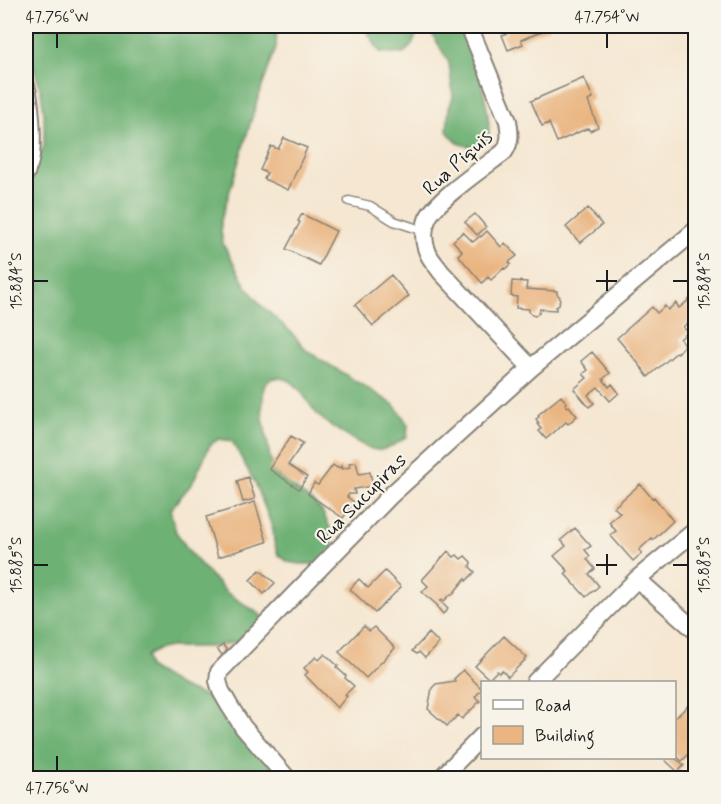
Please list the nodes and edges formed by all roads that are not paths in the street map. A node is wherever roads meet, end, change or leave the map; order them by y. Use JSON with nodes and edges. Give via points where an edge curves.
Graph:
{"nodes":[{"id":1,"x":469,"y":26,"type":"edge"},
{"id":2,"x":26,"y":86,"type":"edge"},
{"id":3,"x":26,"y":173,"type":"edge"},
{"id":4,"x":349,"y":201,"type":"dead end"},
{"id":5,"x":696,"y":230,"type":"edge"},
{"id":6,"x":424,"y":231,"type":"junction"},
{"id":7,"x":531,"y":368,"type":"junction"},
{"id":8,"x":696,"y":530,"type":"edge"},
{"id":9,"x":637,"y":579,"type":"junction"},
{"id":10,"x":696,"y":631,"type":"edge"},
{"id":11,"x":536,"y":681,"type":"edge"},
{"id":12,"x":481,"y":738,"type":"edge"},
{"id":13,"x":287,"y":778,"type":"edge"},
{"id":14,"x":441,"y":778,"type":"edge"}],
"edges":[{"from":1,"to":6,"type":"street","name":"Rua Piquis","via":[[508,121],[510,137],[504,152],[435,208]]},
{"from":2,"to":3,"type":"street","via":[[32,154]]},
{"from":4,"to":6,"type":"lane","via":[[370,206],[393,221]]},
{"from":5,"to":7,"type":"street","name":"Rua Sucupiras"},
{"from":6,"to":7,"type":"street","via":[[428,255],[441,272]]},
{"from":7,"to":13,"type":"street","name":"Rua Sucupiras","via":[[391,495],[219,672],[220,690],[243,727]]},
{"from":8,"to":9,"type":"street"},
{"from":9,"to":10,"type":"street"},
{"from":9,"to":11,"type":"street"},
{"from":12,"to":14,"type":"street"}]}
